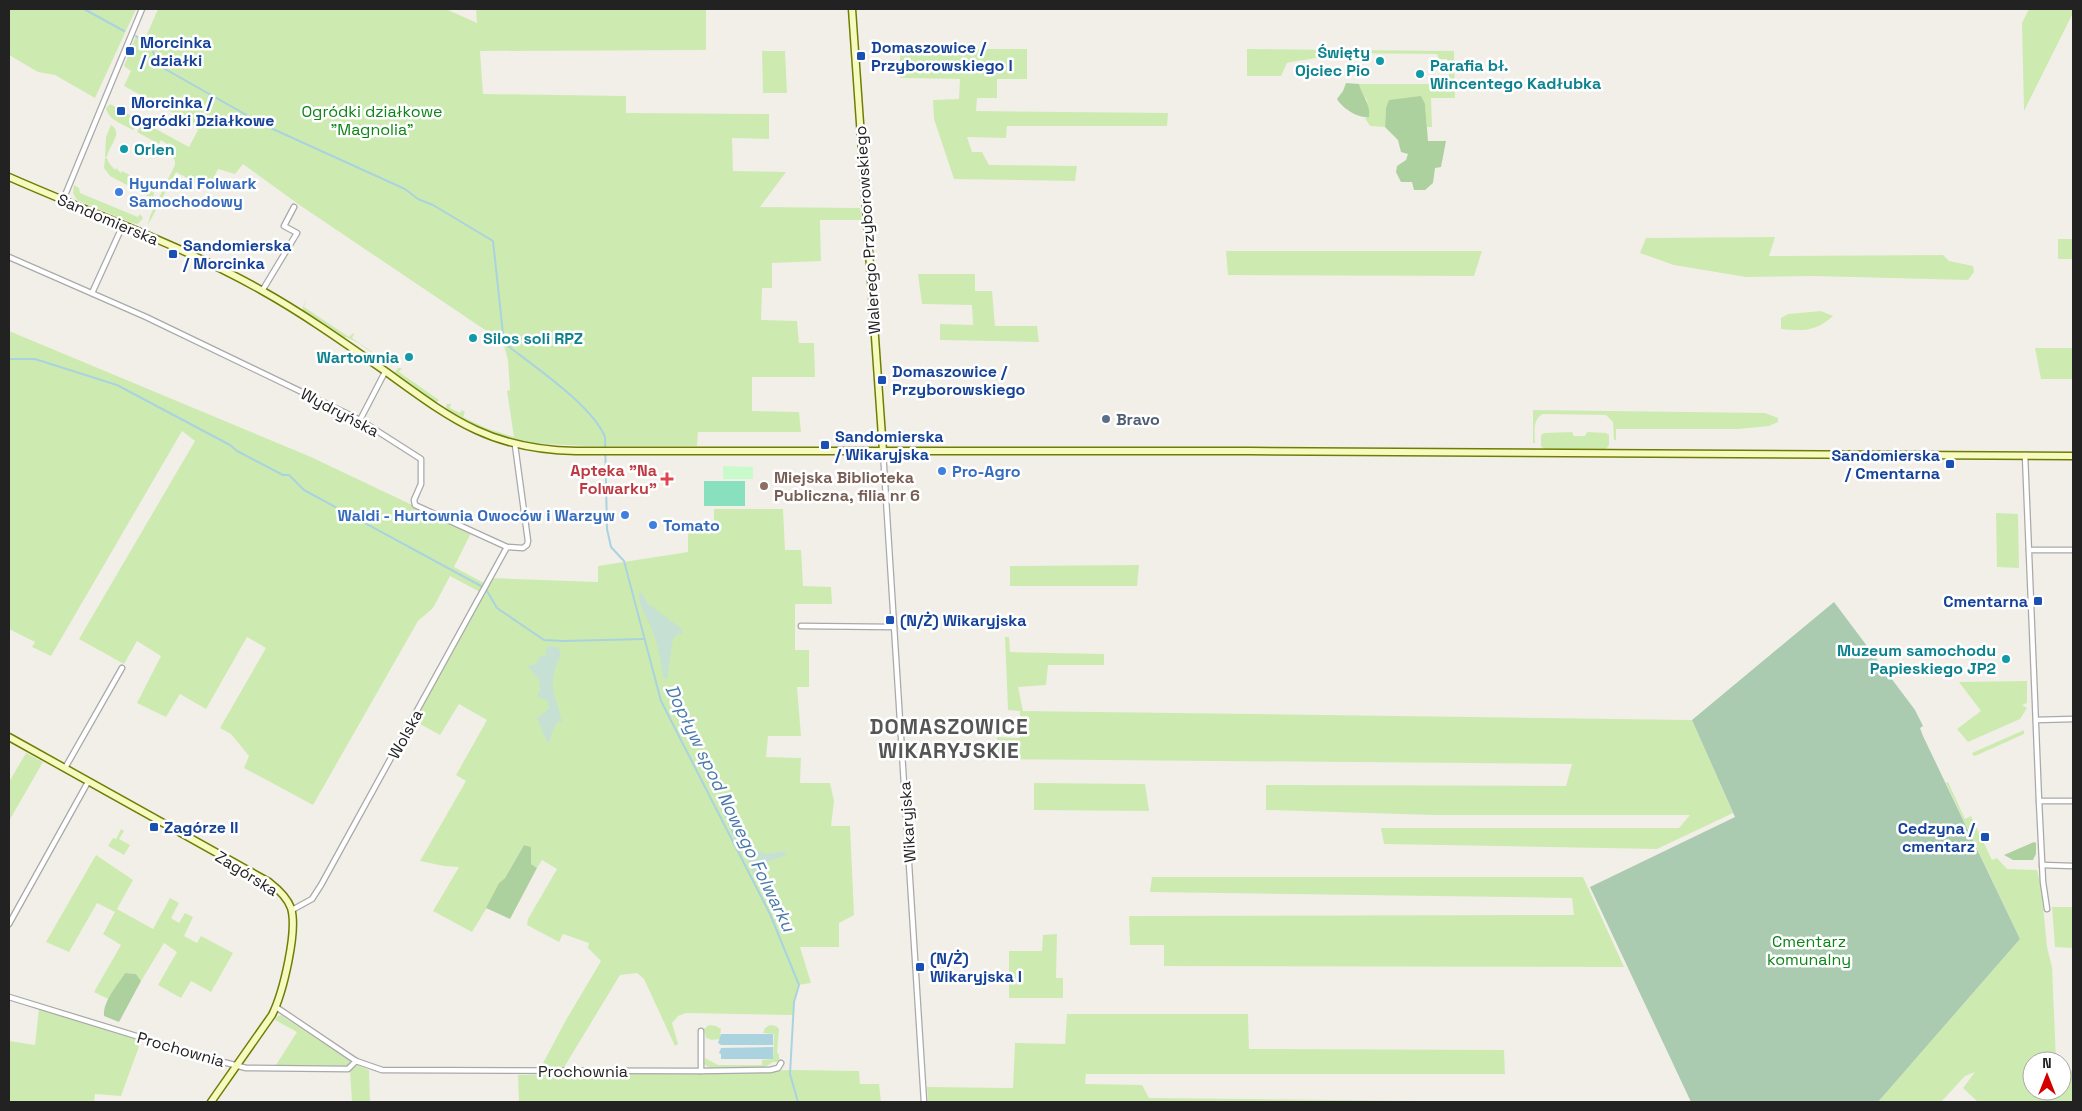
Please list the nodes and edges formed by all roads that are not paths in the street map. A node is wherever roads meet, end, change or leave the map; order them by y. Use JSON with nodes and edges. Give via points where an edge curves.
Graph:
{"nodes":[{"id":1,"x":142,"y":9,"type":"edge"},
{"id":2,"x":852,"y":9,"type":"edge"},
{"id":3,"x":9,"y":177,"type":"edge"},
{"id":4,"x":64,"y":200,"type":"junction"},
{"id":5,"x":294,"y":207,"type":"dead end"},
{"id":6,"x":123,"y":225,"type":"junction"},
{"id":7,"x":9,"y":257,"type":"edge"},
{"id":8,"x":262,"y":290,"type":"junction"},
{"id":9,"x":92,"y":293,"type":"junction"},
{"id":10,"x":385,"y":372,"type":"junction"},
{"id":11,"x":360,"y":420,"type":"junction"},
{"id":12,"x":515,"y":445,"type":"junction"},
{"id":13,"x":883,"y":451,"type":"junction"},
{"id":14,"x":2026,"y":456,"type":"junction"},
{"id":15,"x":2073,"y":456,"type":"edge"},
{"id":16,"x":507,"y":547,"type":"junction"},
{"id":17,"x":2029,"y":550,"type":"junction"},
{"id":18,"x":2073,"y":550,"type":"edge"},
{"id":19,"x":801,"y":626,"type":"dead end"},
{"id":20,"x":894,"y":627,"type":"junction"},
{"id":21,"x":122,"y":668,"type":"dead end"},
{"id":22,"x":2073,"y":718,"type":"edge"},
{"id":23,"x":2036,"y":720,"type":"junction"},
{"id":24,"x":9,"y":737,"type":"edge"},
{"id":25,"x":65,"y":768,"type":"junction"},
{"id":26,"x":88,"y":782,"type":"junction"},
{"id":27,"x":2039,"y":801,"type":"junction"},
{"id":28,"x":2073,"y":802,"type":"edge"},
{"id":29,"x":2042,"y":864,"type":"junction"},
{"id":30,"x":2073,"y":866,"type":"edge"},
{"id":31,"x":2047,"y":909,"type":"dead end"},
{"id":32,"x":292,"y":910,"type":"junction"},
{"id":33,"x":9,"y":924,"type":"edge"},
{"id":34,"x":9,"y":997,"type":"edge"},
{"id":35,"x":276,"y":1007,"type":"junction"},
{"id":36,"x":701,"y":1031,"type":"dead end"},
{"id":37,"x":356,"y":1061,"type":"junction"},
{"id":38,"x":781,"y":1063,"type":"dead end"},
{"id":39,"x":237,"y":1065,"type":"junction"},
{"id":40,"x":701,"y":1071,"type":"junction"},
{"id":41,"x":211,"y":1102,"type":"edge"},
{"id":42,"x":924,"y":1102,"type":"edge"}],
"edges":[{"from":1,"to":4,"type":"street"},
{"from":2,"to":13,"type":"street","name":"Walerego Przyborowskiego"},
{"from":3,"to":4,"type":"street","name":"Sandomierska"},
{"from":4,"to":6,"type":"street","name":"Sandomierska"},
{"from":5,"to":8,"type":"street","via":[[284,226],[297,233]]},
{"from":6,"to":8,"type":"street","name":"Sandomierska"},
{"from":6,"to":9,"type":"street"},
{"from":7,"to":9,"type":"street","name":"Wydryńska"},
{"from":8,"to":10,"type":"street","name":"Sandomierska"},
{"from":9,"to":11,"type":"street","name":"Wydryńska"},
{"from":10,"to":11,"type":"street"},
{"from":10,"to":12,"type":"street","name":"Sandomierska","via":[[455,420]]},
{"from":11,"to":16,"type":"street","name":"Wydryńska","via":[[421,459],[421,484],[415,505]]},
{"from":12,"to":13,"type":"street","name":"Sandomierska","via":[[544,450],[605,451]]},
{"from":12,"to":16,"type":"street","via":[[528,541],[522,548]]},
{"from":13,"to":14,"type":"street","name":"Sandomierska"},
{"from":13,"to":20,"type":"street","name":"Wikaryjska"},
{"from":14,"to":15,"type":"street","name":"Sandomierska"},
{"from":14,"to":17,"type":"street"},
{"from":16,"to":32,"type":"street","name":"Wolska","via":[[321,884],[312,899]]},
{"from":17,"to":18,"type":"street"},
{"from":17,"to":23,"type":"street"},
{"from":19,"to":20,"type":"street"},
{"from":20,"to":42,"type":"street","name":"Wikaryjska"},
{"from":21,"to":25,"type":"street"},
{"from":22,"to":23,"type":"street"},
{"from":23,"to":27,"type":"street"},
{"from":24,"to":25,"type":"street","name":"Zagórska"},
{"from":25,"to":26,"type":"street","name":"Zagórska"},
{"from":26,"to":32,"type":"street","name":"Zagórska","via":[[269,882],[282,893]]},
{"from":26,"to":33,"type":"street"},
{"from":27,"to":28,"type":"street"},
{"from":27,"to":29,"type":"street"},
{"from":29,"to":30,"type":"street"},
{"from":29,"to":31,"type":"street"},
{"from":32,"to":35,"type":"street","name":"Zagórska","via":[[293,934]]},
{"from":34,"to":39,"type":"street","name":"Prochownia"},
{"from":35,"to":37,"type":"street","name":"Prochownia"},
{"from":35,"to":39,"type":"street","name":"Zagórska"},
{"from":36,"to":40,"type":"street"},
{"from":37,"to":39,"type":"street","name":"Prochownia","via":[[352,1067],[344,1069],[246,1068]]},
{"from":37,"to":40,"type":"street","name":"Prochownia","via":[[373,1069],[390,1071]]},
{"from":38,"to":40,"type":"street","name":"Prochownia","via":[[778,1068],[770,1070]]},
{"from":39,"to":41,"type":"street","name":"Zagórska"}]}
